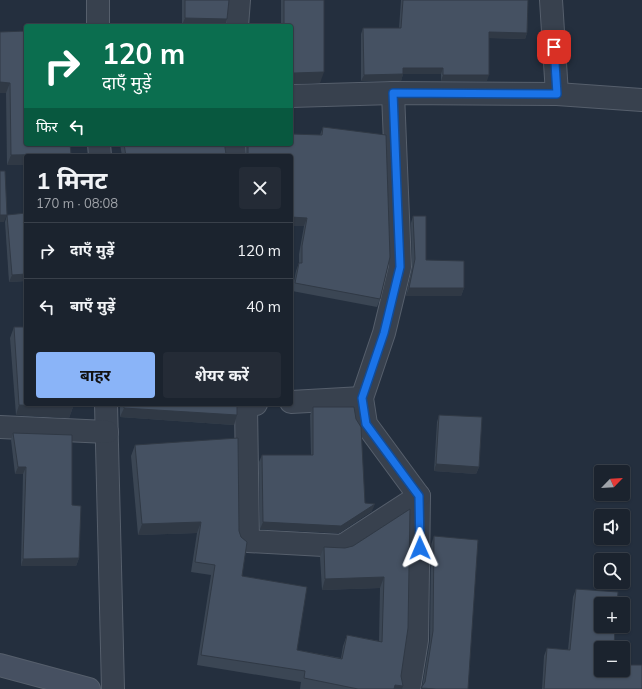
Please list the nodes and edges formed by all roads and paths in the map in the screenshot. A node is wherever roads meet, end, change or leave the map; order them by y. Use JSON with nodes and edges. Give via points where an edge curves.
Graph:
{"nodes":[{"id":1,"x":98,"y":0,"type":"edge"},
{"id":2,"x":239,"y":0,"type":"edge"},
{"id":3,"x":551,"y":0,"type":"edge"},
{"id":4,"x":98,"y":24,"type":"edge"},
{"id":5,"x":237,"y":24,"type":"edge"},
{"id":6,"x":393,"y":93,"type":"junction"},
{"id":7,"x":557,"y":94,"type":"junction"},
{"id":8,"x":293,"y":96,"type":"edge"},
{"id":9,"x":642,"y":100,"type":"edge"},
{"id":10,"x":362,"y":398,"type":"junction"},
{"id":11,"x":293,"y":402,"type":"edge"},
{"id":12,"x":106,"y":406,"type":"edge"},
{"id":13,"x":246,"y":406,"type":"edge"},
{"id":14,"x":0,"y":427,"type":"edge"},
{"id":15,"x":107,"y":432,"type":"junction"},
{"id":16,"x":419,"y":496,"type":"junction"},
{"id":17,"x":0,"y":665,"type":"edge"},
{"id":18,"x":89,"y":689,"type":"edge"},
{"id":19,"x":114,"y":689,"type":"edge"},
{"id":20,"x":409,"y":689,"type":"edge"}],
"edges":[{"from":1,"to":4,"type":"street"},
{"from":2,"to":5,"type":"street"},
{"from":3,"to":7,"type":"street"},
{"from":6,"to":7,"type":"street"},
{"from":6,"to":8,"type":"street"},
{"from":6,"to":10,"type":"street","via":[[400,267],[384,333]]},
{"from":7,"to":9,"type":"street"},
{"from":10,"to":11,"type":"street"},
{"from":10,"to":16,"type":"street","via":[[366,424]]},
{"from":12,"to":15,"type":"street"},
{"from":13,"to":16,"type":"street","via":[[248,541],[342,546]]},
{"from":14,"to":15,"type":"street"},
{"from":15,"to":19,"type":"street"},
{"from":16,"to":20,"type":"street","via":[[417,640]]},
{"from":17,"to":18,"type":"main road"}]}
